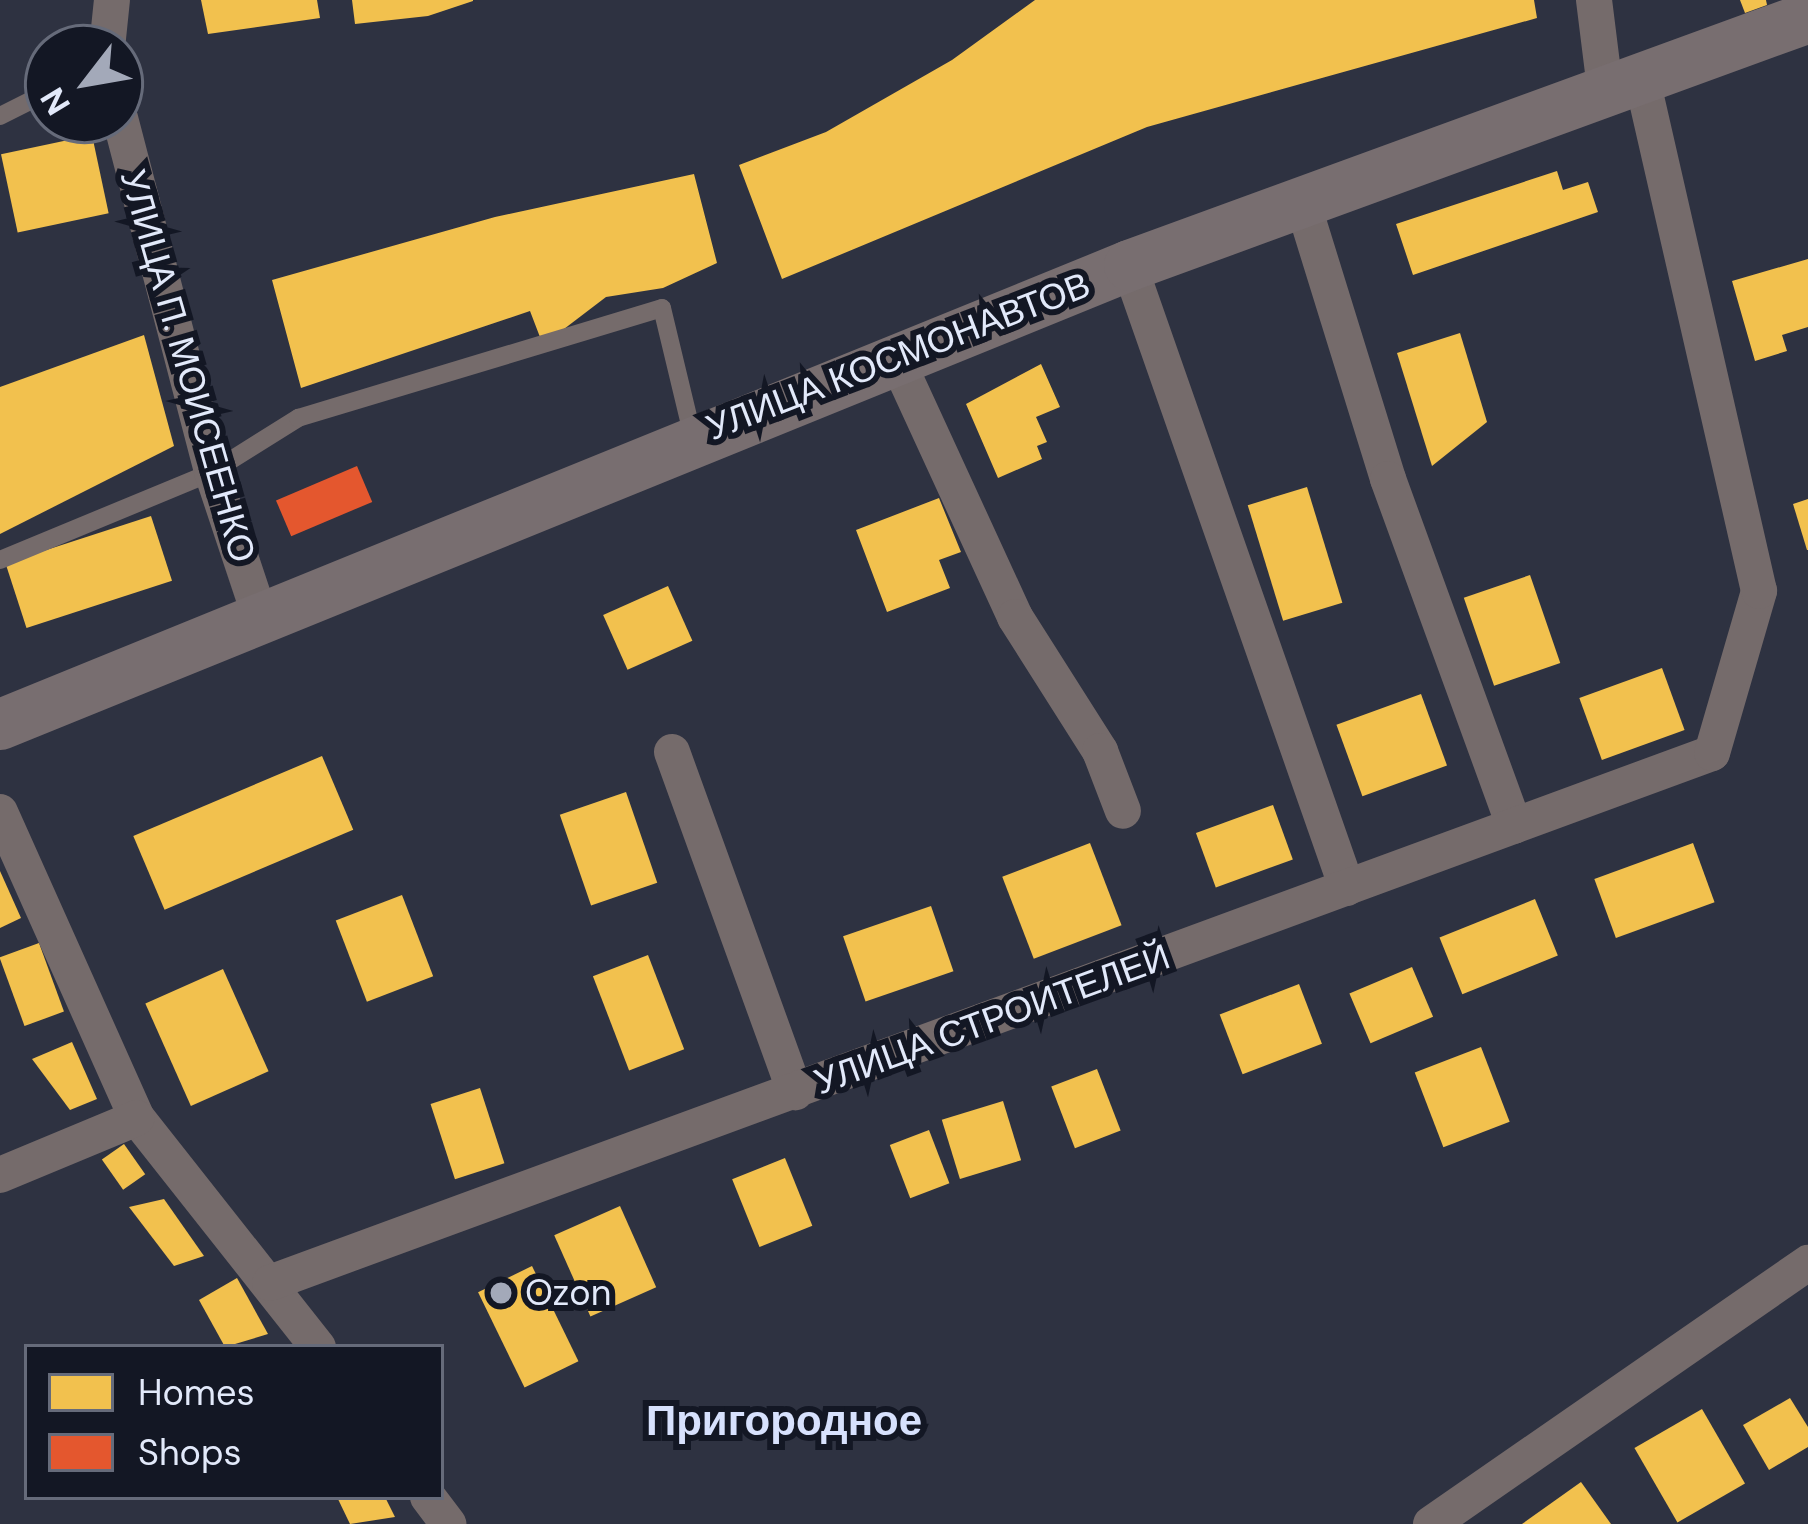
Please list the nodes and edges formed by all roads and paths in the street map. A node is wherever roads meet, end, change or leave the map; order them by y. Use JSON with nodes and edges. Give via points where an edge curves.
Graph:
{"nodes":[{"id":1,"x":1594,"y":0,"type":"edge"},
{"id":2,"x":1807,"y":12,"type":"edge"},
{"id":3,"x":1623,"y":82,"type":"junction"},
{"id":4,"x":127,"y":144,"type":"edge"},
{"id":5,"x":1302,"y":201,"type":"junction"},
{"id":6,"x":1129,"y":265,"type":"junction"},
{"id":7,"x":896,"y":358,"type":"junction"},
{"id":8,"x":693,"y":437,"type":"junction"},
{"id":9,"x":212,"y":472,"type":"junction"},
{"id":10,"x":0,"y":560,"type":"edge"},
{"id":11,"x":259,"y":613,"type":"junction"},
{"id":12,"x":0,"y":724,"type":"edge"},
{"id":13,"x":672,"y":752,"type":"dead end"},
{"id":14,"x":1123,"y":811,"type":"dead end"},
{"id":15,"x":0,"y":812,"type":"edge"},
{"id":16,"x":1514,"y":826,"type":"junction"},
{"id":17,"x":1347,"y":888,"type":"junction"},
{"id":18,"x":795,"y":1092,"type":"junction"},
{"id":19,"x":137,"y":1118,"type":"junction"},
{"id":20,"x":0,"y":1175,"type":"edge"},
{"id":21,"x":1808,"y":1263,"type":"edge"},
{"id":22,"x":270,"y":1282,"type":"junction"},
{"id":23,"x":316,"y":1344,"type":"edge"},
{"id":24,"x":1431,"y":1524,"type":"edge"}],
"edges":[{"from":1,"to":3,"type":"street"},
{"from":2,"to":3,"type":"street","name":"УЛИЦА КОСМОНАВТОВ"},
{"from":3,"to":5,"type":"street","name":"УЛИЦА КОСМОНАВТОВ"},
{"from":3,"to":16,"type":"street","name":"УЛИЦА СТРОИТЕЛЕЙ","via":[[1759,591],[1712,753]]},
{"from":4,"to":9,"type":"street","name":"УЛИЦА П. МОИСЕЕНКО"},
{"from":5,"to":6,"type":"street","name":"УЛИЦА КОСМОНАВТОВ"},
{"from":5,"to":16,"type":"street","via":[[1388,479]]},
{"from":6,"to":7,"type":"street","name":"УЛИЦА КОСМОНАВТОВ"},
{"from":6,"to":17,"type":"street"},
{"from":7,"to":8,"type":"street","name":"УЛИЦА КОСМОНАВТОВ"},
{"from":7,"to":14,"type":"street","via":[[1016,617],[1100,751]]},
{"from":8,"to":9,"type":"lane","via":[[662,308],[298,418]]},
{"from":8,"to":11,"type":"street","name":"УЛИЦА КОСМОНАВТОВ"},
{"from":9,"to":10,"type":"lane"},
{"from":9,"to":11,"type":"street","name":"УЛИЦА П. МОИСЕЕНКО"},
{"from":11,"to":12,"type":"street","name":"УЛИЦА КОСМОНАВТОВ"},
{"from":13,"to":18,"type":"street"},
{"from":15,"to":19,"type":"street"},
{"from":16,"to":17,"type":"street","name":"УЛИЦА СТРОИТЕЛЕЙ"},
{"from":17,"to":18,"type":"street","name":"УЛИЦА СТРОИТЕЛЕЙ"},
{"from":18,"to":22,"type":"street","name":"УЛИЦА СТРОИТЕЛЕЙ"},
{"from":19,"to":20,"type":"street"},
{"from":19,"to":22,"type":"street"},
{"from":21,"to":24,"type":"street"},
{"from":22,"to":23,"type":"street"}]}
